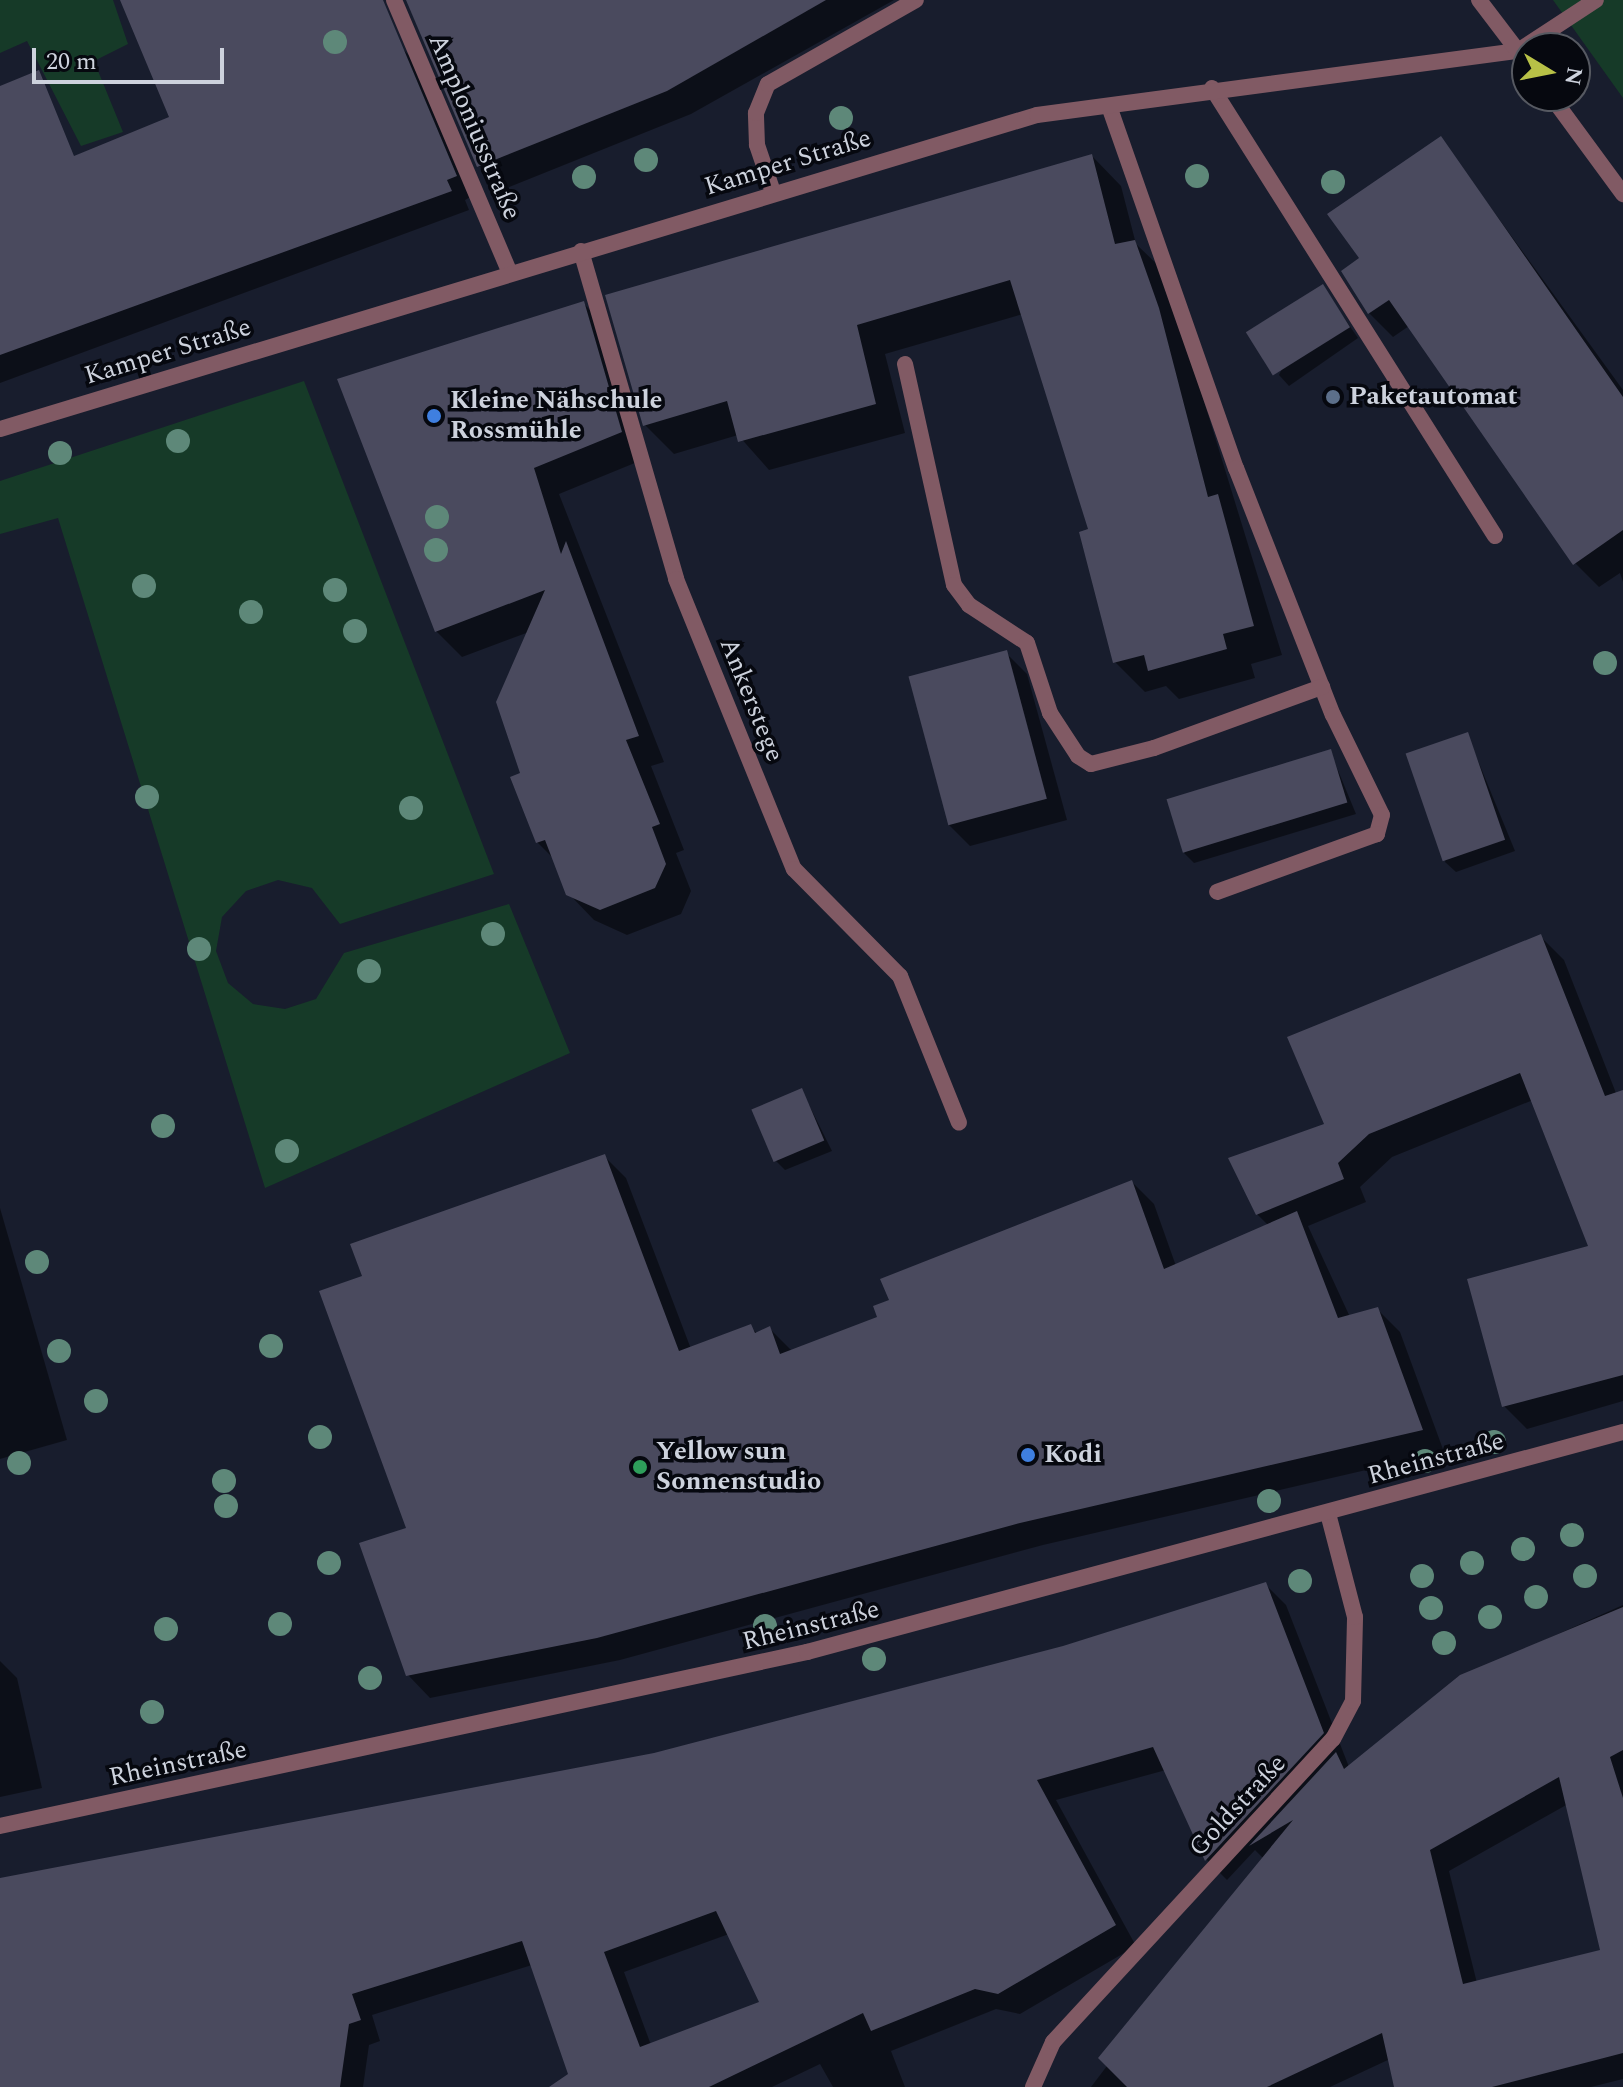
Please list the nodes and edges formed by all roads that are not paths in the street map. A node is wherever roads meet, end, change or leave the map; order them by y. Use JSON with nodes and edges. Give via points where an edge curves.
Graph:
{"nodes":[{"id":1,"x":394,"y":0,"type":"edge"},
{"id":2,"x":916,"y":0,"type":"edge"},
{"id":3,"x":1479,"y":0,"type":"edge"},
{"id":4,"x":1596,"y":0,"type":"edge"},
{"id":5,"x":1555,"y":32,"type":"edge"},
{"id":6,"x":1511,"y":41,"type":"edge"},
{"id":7,"x":1511,"y":58,"type":"edge"},
{"id":8,"x":1212,"y":88,"type":"junction"},
{"id":9,"x":1109,"y":106,"type":"junction"},
{"id":10,"x":1563,"y":112,"type":"edge"},
{"id":11,"x":773,"y":192,"type":"junction"},
{"id":12,"x":1623,"y":194,"type":"edge"},
{"id":13,"x":581,"y":251,"type":"junction"},
{"id":14,"x":510,"y":273,"type":"junction"},
{"id":15,"x":905,"y":364,"type":"dead end"},
{"id":16,"x":0,"y":429,"type":"edge"},
{"id":17,"x":1495,"y":536,"type":"dead end"},
{"id":18,"x":1322,"y":687,"type":"junction"},
{"id":19,"x":1217,"y":892,"type":"dead end"},
{"id":20,"x":959,"y":1123,"type":"dead end"},
{"id":21,"x":1623,"y":1432,"type":"edge"},
{"id":22,"x":1328,"y":1513,"type":"junction"},
{"id":23,"x":0,"y":1826,"type":"edge"},
{"id":24,"x":1033,"y":2087,"type":"edge"}],
"edges":[{"from":1,"to":14,"type":"street","name":"Amploniusstraße"},
{"from":2,"to":11,"type":"street","via":[[768,84],[756,113],[757,145]]},
{"from":3,"to":6,"type":"street"},
{"from":4,"to":5,"type":"street","name":"Kamper Straße"},
{"from":7,"to":8,"type":"street","name":"Kamper Straße"},
{"from":8,"to":9,"type":"street","name":"Kamper Straße"},
{"from":8,"to":17,"type":"street"},
{"from":9,"to":11,"type":"street","name":"Kamper Straße","via":[[1037,115]]},
{"from":9,"to":18,"type":"street","via":[[1155,251]]},
{"from":10,"to":12,"type":"street"},
{"from":11,"to":13,"type":"street","name":"Kamper Straße"},
{"from":13,"to":14,"type":"street","name":"Kamper Straße"},
{"from":13,"to":20,"type":"street","name":"Ankerstege","via":[[676,579],[794,869],[900,976]]},
{"from":14,"to":16,"type":"street","name":"Kamper Straße"},
{"from":15,"to":18,"type":"street","via":[[954,585],[969,605],[1027,643],[1050,713],[1078,756],[1091,764],[1154,748]]},
{"from":18,"to":19,"type":"street","via":[[1382,815],[1377,834]]},
{"from":21,"to":22,"type":"street","name":"Rheinstraße"},
{"from":22,"to":23,"type":"street","name":"Rheinstraße","via":[[646,1691]]},
{"from":22,"to":24,"type":"street","name":"Goldstraße","via":[[1355,1617],[1353,1701],[1333,1739],[1053,2042]]}]}
